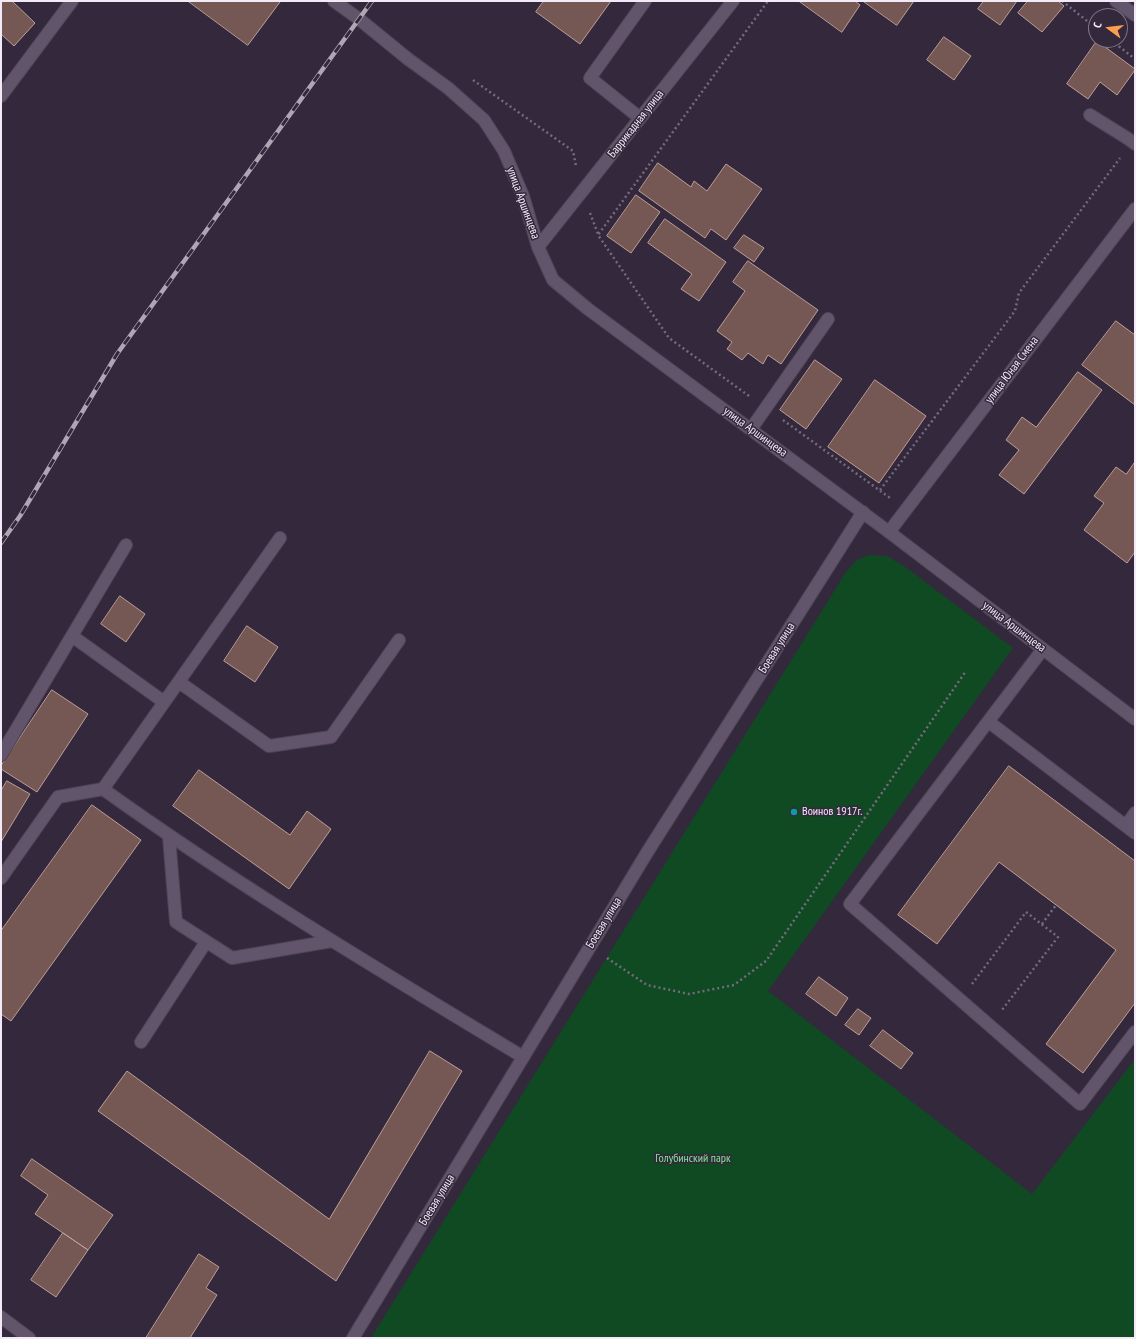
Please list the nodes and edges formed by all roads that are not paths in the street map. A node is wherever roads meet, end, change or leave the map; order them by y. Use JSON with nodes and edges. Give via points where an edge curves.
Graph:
{"nodes":[{"id":1,"x":72,"y":1,"type":"edge"},
{"id":2,"x":334,"y":1,"type":"edge"},
{"id":3,"x":645,"y":1,"type":"edge"},
{"id":4,"x":733,"y":1,"type":"edge"},
{"id":5,"x":1116,"y":1,"type":"edge"},
{"id":6,"x":1135,"y":15,"type":"edge"},
{"id":7,"x":1,"y":96,"type":"edge"},
{"id":8,"x":1090,"y":115,"type":"dead end"},
{"id":9,"x":640,"y":118,"type":"junction"},
{"id":10,"x":1134,"y":143,"type":"edge"},
{"id":11,"x":1135,"y":209,"type":"edge"},
{"id":12,"x":538,"y":247,"type":"junction"},
{"id":13,"x":828,"y":319,"type":"dead end"},
{"id":14,"x":751,"y":429,"type":"junction"},
{"id":15,"x":863,"y":512,"type":"junction"},
{"id":16,"x":889,"y":532,"type":"junction"},
{"id":17,"x":280,"y":538,"type":"dead end"},
{"id":18,"x":126,"y":545,"type":"dead end"},
{"id":19,"x":72,"y":636,"type":"junction"},
{"id":20,"x":399,"y":640,"type":"dead end"},
{"id":21,"x":1044,"y":649,"type":"junction"},
{"id":22,"x":179,"y":682,"type":"junction"},
{"id":23,"x":164,"y":702,"type":"junction"},
{"id":24,"x":1135,"y":719,"type":"edge"},
{"id":25,"x":989,"y":722,"type":"junction"},
{"id":26,"x":1,"y":755,"type":"edge"},
{"id":27,"x":102,"y":789,"type":"junction"},
{"id":28,"x":1135,"y":813,"type":"edge"},
{"id":29,"x":1130,"y":830,"type":"edge"},
{"id":30,"x":169,"y":837,"type":"junction"},
{"id":31,"x":1,"y":878,"type":"edge"},
{"id":32,"x":332,"y":941,"type":"junction"},
{"id":33,"x":206,"y":942,"type":"junction"},
{"id":34,"x":1135,"y":1032,"type":"edge"},
{"id":35,"x":141,"y":1042,"type":"dead end"},
{"id":36,"x":523,"y":1058,"type":"junction"},
{"id":37,"x":1,"y":1317,"type":"edge"},
{"id":38,"x":29,"y":1338,"type":"edge"},
{"id":39,"x":353,"y":1338,"type":"edge"}],
"edges":[{"from":1,"to":7,"type":"street"},
{"from":2,"to":12,"type":"street","name":"улица Аршинцева","via":[[448,88],[484,120],[504,151],[523,196]]},
{"from":3,"to":9,"type":"street","via":[[590,78]]},
{"from":4,"to":9,"type":"street","name":"Баррикадная улица"},
{"from":5,"to":6,"type":"street"},
{"from":8,"to":10,"type":"street"},
{"from":9,"to":12,"type":"street","name":"Баррикадная улица"},
{"from":11,"to":16,"type":"street","name":"улица Юная Смена"},
{"from":12,"to":14,"type":"street","name":"улица Аршинцева","via":[[553,280],[588,309]]},
{"from":13,"to":14,"type":"street"},
{"from":14,"to":15,"type":"street","name":"улица Аршинцева"},
{"from":15,"to":16,"type":"street","name":"улица Аршинцева"},
{"from":15,"to":36,"type":"street","name":"Боевая улица","via":[[648,851]]},
{"from":16,"to":21,"type":"street","name":"улица Аршинцева"},
{"from":17,"to":22,"type":"street"},
{"from":18,"to":19,"type":"street"},
{"from":19,"to":23,"type":"street"},
{"from":19,"to":26,"type":"street"},
{"from":20,"to":22,"type":"street","via":[[331,737],[269,746]]},
{"from":21,"to":24,"type":"street","name":"улица Аршинцева"},
{"from":21,"to":25,"type":"street"},
{"from":22,"to":23,"type":"street"},
{"from":23,"to":27,"type":"street"},
{"from":25,"to":29,"type":"street"},
{"from":25,"to":34,"type":"street","via":[[850,904],[1080,1104]]},
{"from":27,"to":30,"type":"street"},
{"from":27,"to":31,"type":"street","via":[[58,797]]},
{"from":28,"to":29,"type":"street"},
{"from":30,"to":32,"type":"street"},
{"from":30,"to":33,"type":"street","via":[[176,922]]},
{"from":32,"to":33,"type":"street","via":[[232,958]]},
{"from":32,"to":36,"type":"street"},
{"from":33,"to":35,"type":"street"},
{"from":36,"to":39,"type":"street","name":"Боевая улица"},
{"from":37,"to":38,"type":"street"}]}
